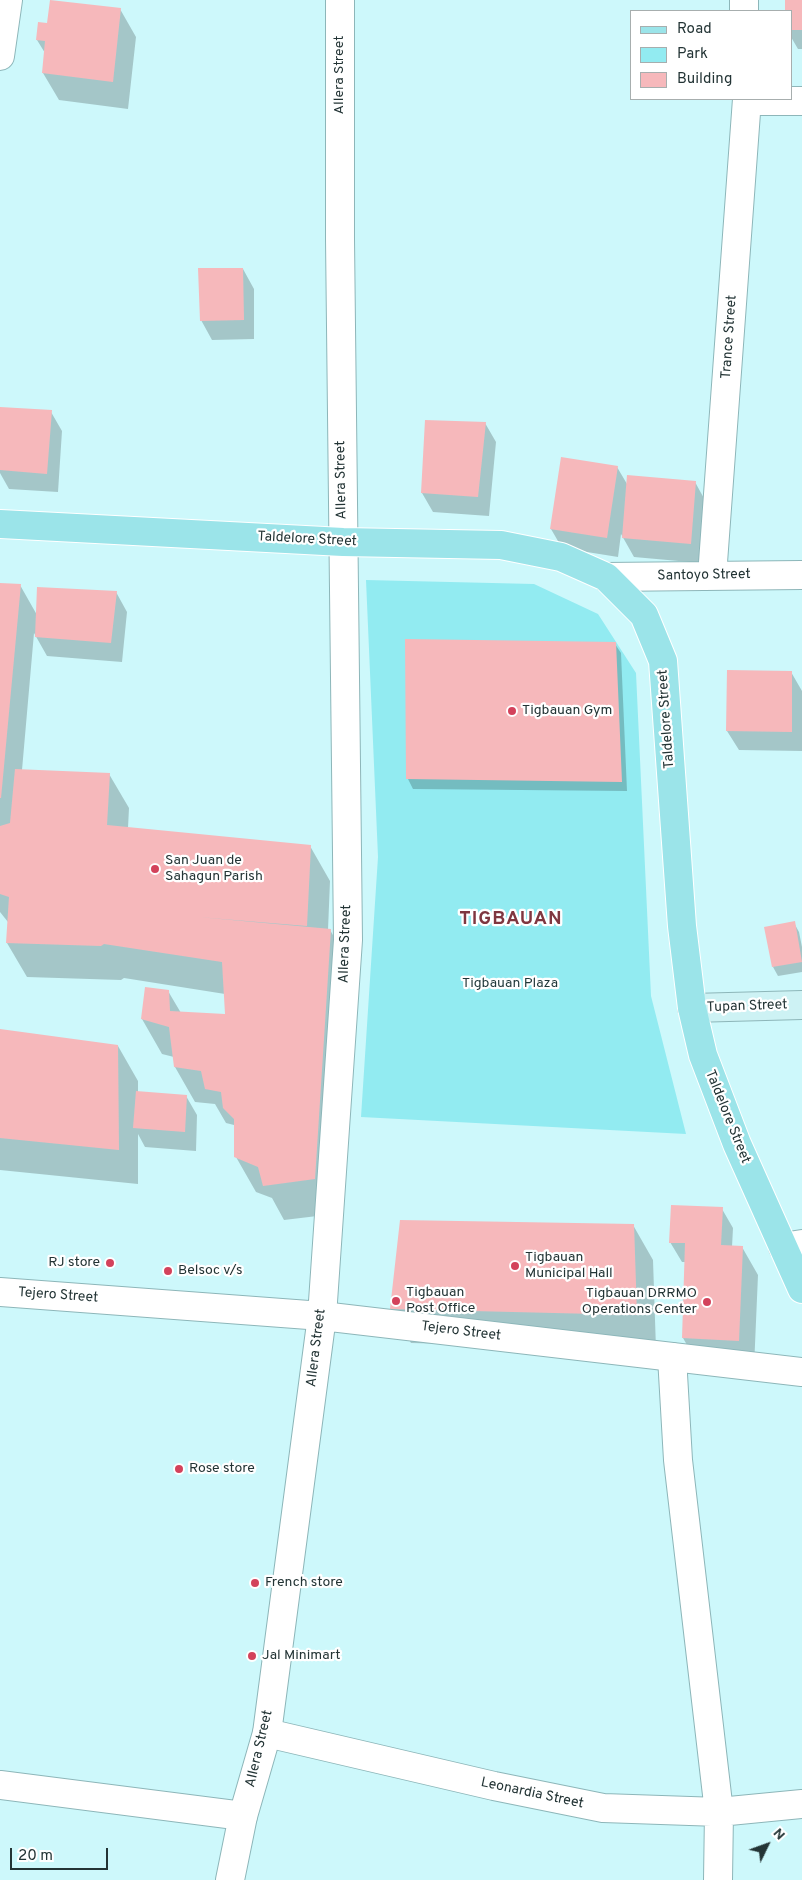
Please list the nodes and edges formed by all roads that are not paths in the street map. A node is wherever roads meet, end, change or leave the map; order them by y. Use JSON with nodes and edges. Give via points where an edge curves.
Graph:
{"nodes":[{"id":1,"x":8,"y":0,"type":"edge"},
{"id":2,"x":340,"y":0,"type":"edge"},
{"id":3,"x":0,"y":56,"type":"edge"},
{"id":4,"x":747,"y":100,"type":"edge"},
{"id":5,"x":802,"y":101,"type":"edge"},
{"id":6,"x":0,"y":524,"type":"edge"},
{"id":7,"x":343,"y":542,"type":"junction"},
{"id":8,"x":802,"y":575,"type":"edge"},
{"id":9,"x":712,"y":576,"type":"junction"},
{"id":10,"x":606,"y":578,"type":"junction"},
{"id":11,"x":802,"y":1005,"type":"edge"},
{"id":12,"x":692,"y":1008,"type":"junction"},
{"id":13,"x":793,"y":1246,"type":"edge"},
{"id":14,"x":802,"y":1289,"type":"edge"},
{"id":15,"x":0,"y":1292,"type":"edge"},
{"id":16,"x":322,"y":1316,"type":"junction"},
{"id":17,"x":672,"y":1357,"type":"junction"},
{"id":18,"x":802,"y":1372,"type":"edge"},
{"id":19,"x":267,"y":1733,"type":"junction"},
{"id":20,"x":0,"y":1785,"type":"edge"},
{"id":21,"x":802,"y":1804,"type":"edge"},
{"id":22,"x":718,"y":1812,"type":"junction"},
{"id":23,"x":243,"y":1816,"type":"junction"},
{"id":24,"x":230,"y":1880,"type":"edge"},
{"id":25,"x":718,"y":1880,"type":"edge"}],
"edges":[{"from":1,"to":3,"type":"street"},
{"from":2,"to":7,"type":"street","name":"Allera Street"},
{"from":4,"to":5,"type":"street"},
{"from":4,"to":9,"type":"street","name":"Trance Street"},
{"from":6,"to":7,"type":"main road","name":"Taldelore Street"},
{"from":7,"to":10,"type":"main road","name":"Taldelore Street","via":[[501,546],[561,557]]},
{"from":7,"to":16,"type":"street","name":"Allera Street","via":[[348,940]]},
{"from":8,"to":9,"type":"street","name":"Santoyo Street"},
{"from":9,"to":10,"type":"street","name":"Santoyo Street"},
{"from":10,"to":12,"type":"main road","name":"Taldelore Street","via":[[644,615],[663,661],[682,926]]},
{"from":11,"to":12,"type":"main road","name":"Tupan Street"},
{"from":12,"to":13,"type":"main road","name":"Taldelore Street","via":[[703,1055],[737,1144]]},
{"from":13,"to":14,"type":"main road","name":"Taldelore Street"},
{"from":15,"to":16,"type":"street","name":"Tejero Street"},
{"from":16,"to":17,"type":"street","name":"Tejero Street"},
{"from":16,"to":19,"type":"street","name":"Allera Street"},
{"from":17,"to":18,"type":"street","name":"Tejero Street"},
{"from":17,"to":22,"type":"street","via":[[678,1460]]},
{"from":19,"to":22,"type":"street","name":"Leonardia Street","via":[[603,1808]]},
{"from":19,"to":23,"type":"street","name":"Allera Street"},
{"from":20,"to":23,"type":"street"},
{"from":21,"to":22,"type":"street","name":"Leonardia Street"},
{"from":22,"to":25,"type":"street"},
{"from":23,"to":24,"type":"street","name":"Allera Street"}]}
